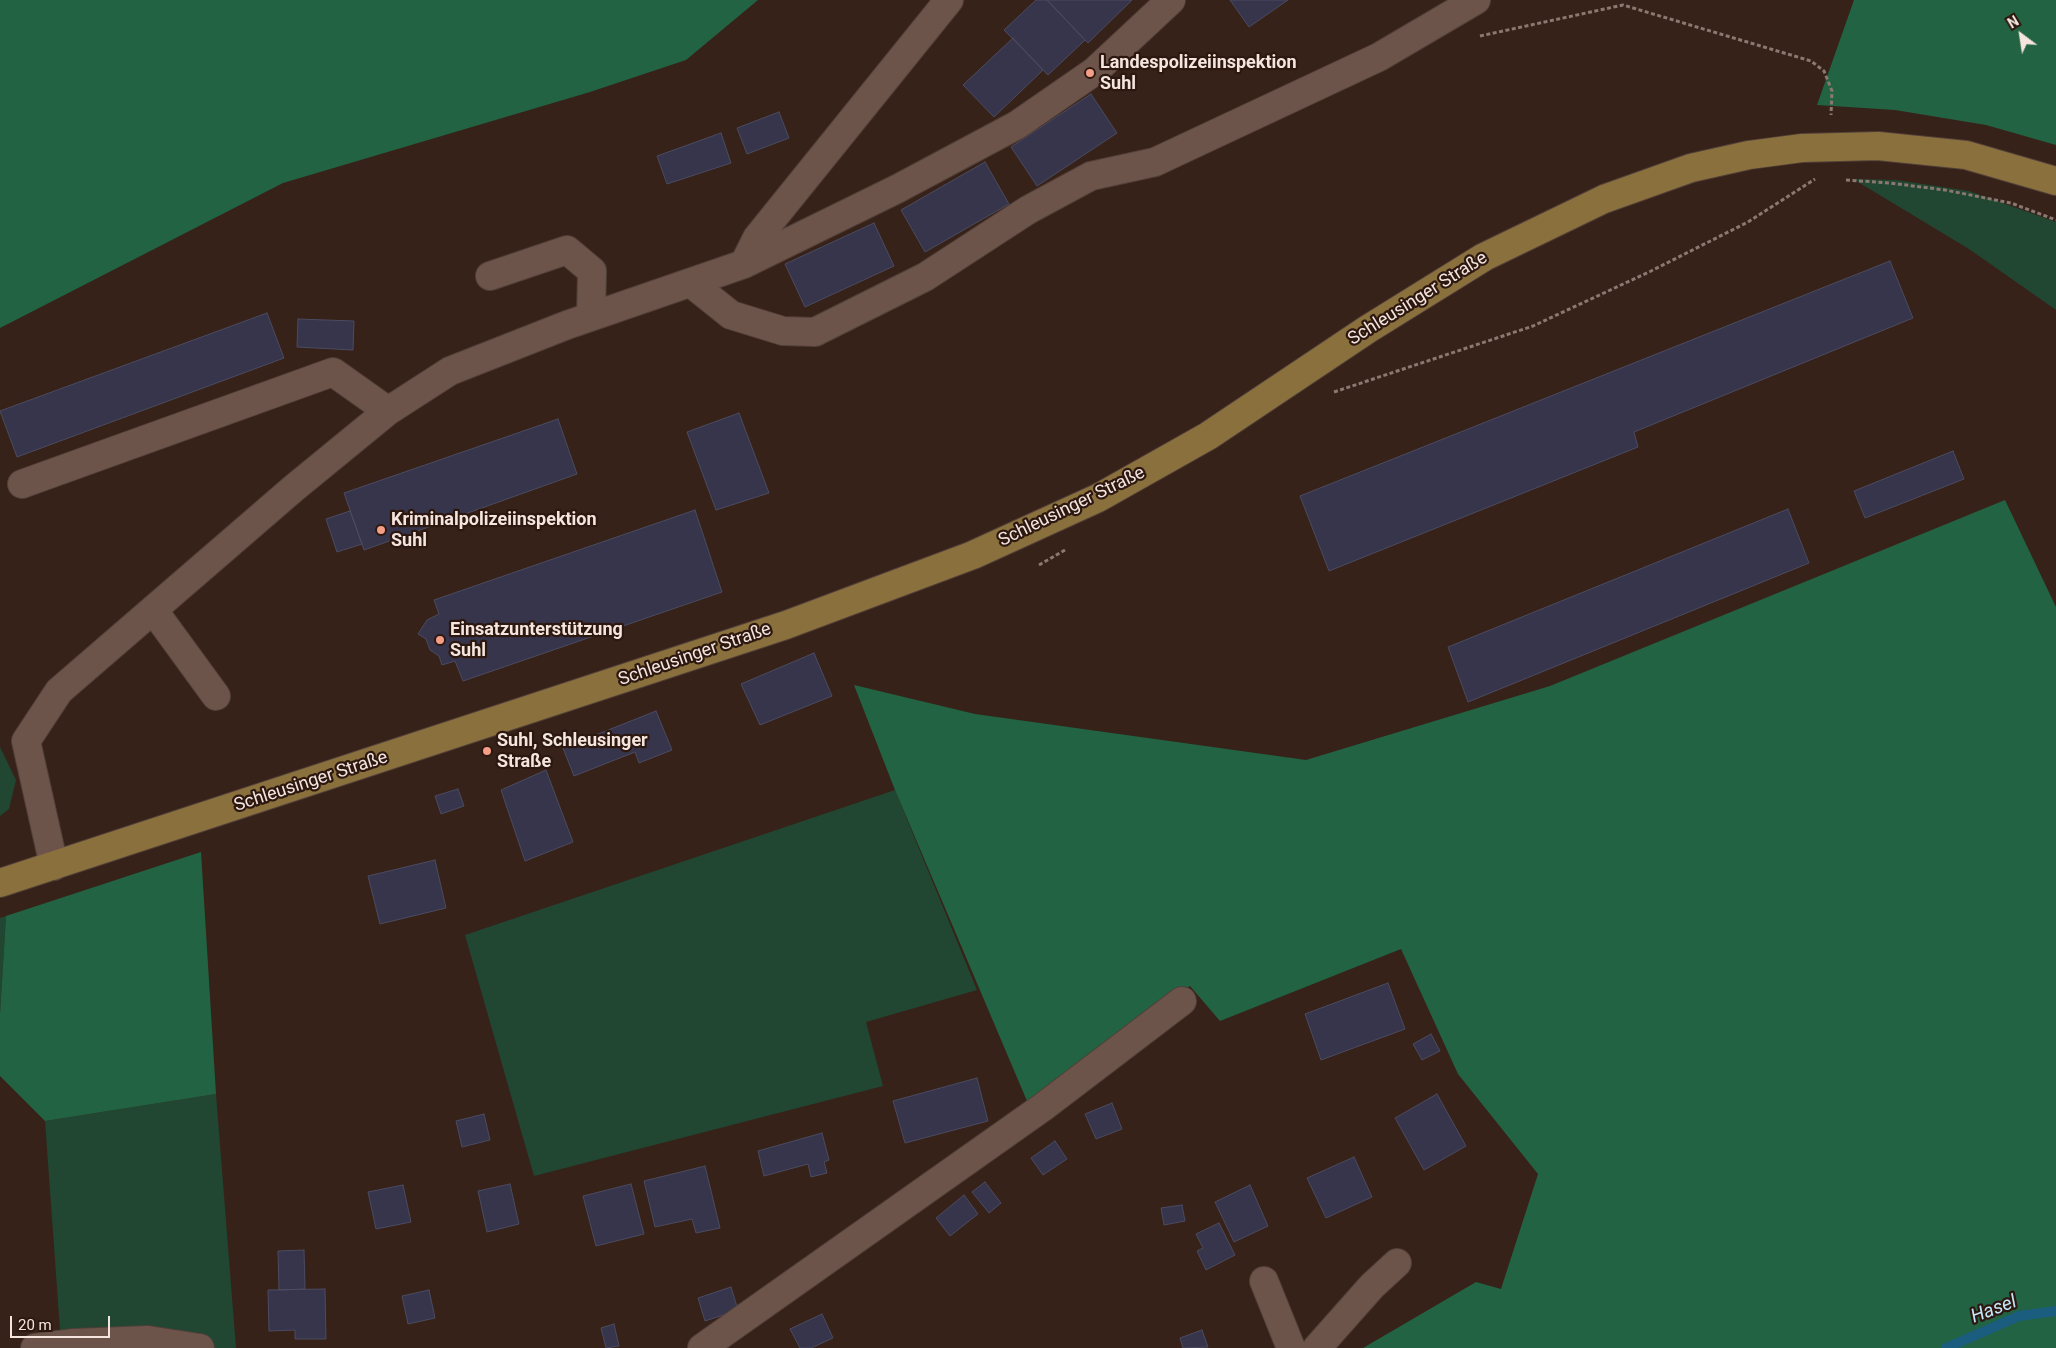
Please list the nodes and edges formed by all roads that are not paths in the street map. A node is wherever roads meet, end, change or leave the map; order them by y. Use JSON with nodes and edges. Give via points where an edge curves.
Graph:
{"nodes":[{"id":1,"x":949,"y":0,"type":"edge"},
{"id":2,"x":1171,"y":0,"type":"edge"},
{"id":3,"x":1476,"y":0,"type":"edge"},
{"id":4,"x":2056,"y":182,"type":"edge"},
{"id":5,"x":744,"y":264,"type":"junction"},
{"id":6,"x":490,"y":276,"type":"dead end"},
{"id":7,"x":691,"y":283,"type":"junction"},
{"id":8,"x":591,"y":316,"type":"junction"},
{"id":9,"x":388,"y":411,"type":"junction"},
{"id":10,"x":22,"y":484,"type":"dead end"},
{"id":11,"x":154,"y":611,"type":"junction"},
{"id":12,"x":216,"y":696,"type":"dead end"},
{"id":13,"x":54,"y":866,"type":"junction"},
{"id":14,"x":0,"y":884,"type":"edge"},
{"id":15,"x":1182,"y":1001,"type":"dead end"},
{"id":16,"x":1397,"y":1263,"type":"dead end"},
{"id":17,"x":1264,"y":1281,"type":"dead end"},
{"id":18,"x":35,"y":1348,"type":"edge"},
{"id":19,"x":200,"y":1348,"type":"edge"},
{"id":20,"x":702,"y":1348,"type":"edge"},
{"id":21,"x":1291,"y":1348,"type":"edge"},
{"id":22,"x":1317,"y":1348,"type":"edge"}],
"edges":[{"from":1,"to":5,"type":"street","via":[[757,238]]},
{"from":2,"to":5,"type":"street","via":[[1095,71],[1017,125]]},
{"from":3,"to":7,"type":"street","via":[[1379,57],[1155,162],[1091,176],[1028,210],[925,277],[815,332],[783,332],[730,315]]},
{"from":4,"to":13,"type":"main road","name":"Schleusinger Straße","via":[[1966,155],[1878,146],[1802,148],[1748,155],[1691,168],[1604,199],[1484,257],[1368,329],[1208,436],[1098,498],[974,555],[786,625]]},
{"from":5,"to":7,"type":"street"},
{"from":6,"to":8,"type":"street","via":[[567,250],[592,271]]},
{"from":7,"to":8,"type":"street"},
{"from":8,"to":9,"type":"street","via":[[450,372]]},
{"from":9,"to":10,"type":"street","via":[[333,372]]},
{"from":9,"to":11,"type":"street","via":[[297,485]]},
{"from":11,"to":12,"type":"street"},
{"from":11,"to":13,"type":"street","via":[[59,691],[26,740]]},
{"from":13,"to":14,"type":"main road","name":"Schleusinger Straße"},
{"from":15,"to":20,"type":"street","via":[[1043,1106]]},
{"from":16,"to":22,"type":"street"},
{"from":17,"to":21,"type":"street"},
{"from":18,"to":19,"type":"street","via":[[148,1340]]}]}
